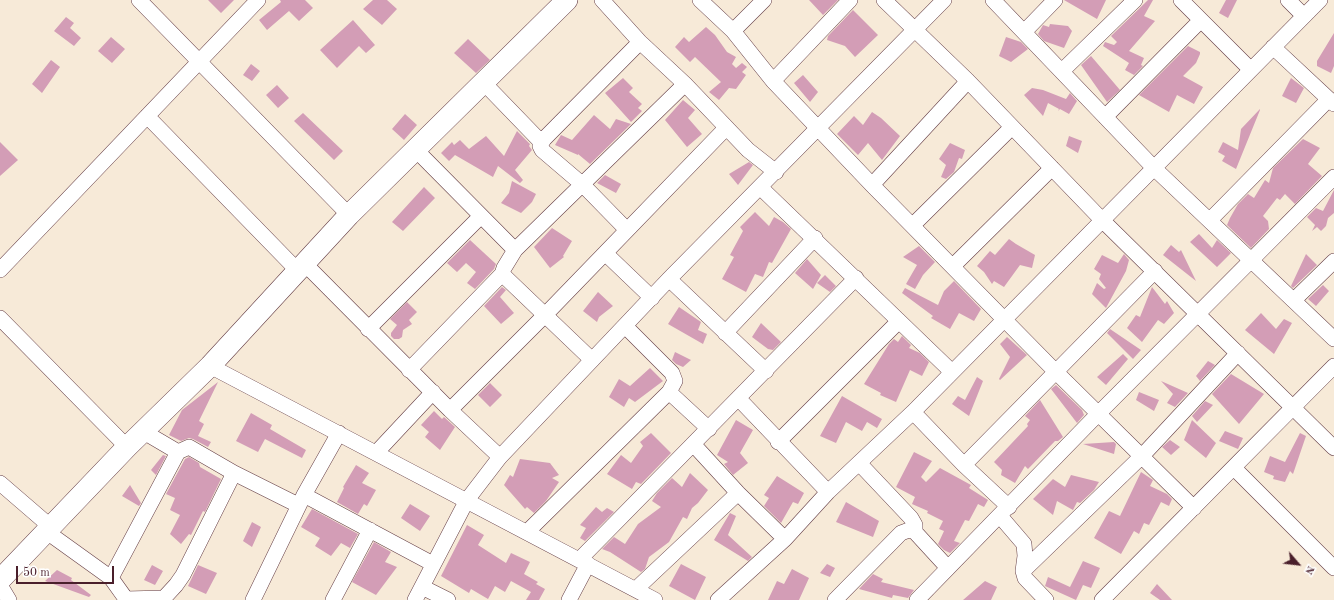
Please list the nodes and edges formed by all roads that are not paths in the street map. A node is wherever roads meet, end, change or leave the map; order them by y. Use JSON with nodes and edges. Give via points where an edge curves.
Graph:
{"nodes":[{"id":1,"x":139,"y":0,"type":"edge"},
{"id":2,"x":258,"y":0,"type":"edge"},
{"id":3,"x":567,"y":0,"type":"edge"},
{"id":4,"x":602,"y":0,"type":"edge"},
{"id":5,"x":700,"y":0,"type":"edge"},
{"id":6,"x":764,"y":0,"type":"edge"},
{"id":7,"x":850,"y":0,"type":"edge"},
{"id":8,"x":884,"y":0,"type":"edge"},
{"id":9,"x":944,"y":0,"type":"edge"},
{"id":10,"x":993,"y":0,"type":"edge"},
{"id":11,"x":1055,"y":0,"type":"edge"},
{"id":12,"x":1134,"y":0,"type":"edge"},
{"id":13,"x":1181,"y":0,"type":"edge"},
{"id":14,"x":1288,"y":0,"type":"edge"},
{"id":15,"x":1320,"y":0,"type":"edge"},
{"id":16,"x":1304,"y":16,"type":"junction"},
{"id":17,"x":1201,"y":20,"type":"junction"},
{"id":18,"x":915,"y":30,"type":"junction"},
{"id":19,"x":733,"y":31,"type":"junction"},
{"id":20,"x":1024,"y":32,"type":"junction"},
{"id":21,"x":640,"y":42,"type":"junction"},
{"id":22,"x":1273,"y":47,"type":"junction"},
{"id":23,"x":200,"y":61,"type":"junction"},
{"id":24,"x":1250,"y":69,"type":"junction"},
{"id":25,"x":1062,"y":71,"type":"junction"},
{"id":26,"x":773,"y":81,"type":"junction"},
{"id":27,"x":968,"y":81,"type":"junction"},
{"id":28,"x":483,"y":82,"type":"junction"},
{"id":29,"x":685,"y":84,"type":"junction"},
{"id":30,"x":1331,"y":101,"type":"edge"},
{"id":31,"x":147,"y":116,"type":"junction"},
{"id":32,"x":1105,"y":116,"type":"junction"},
{"id":33,"x":1012,"y":127,"type":"junction"},
{"id":34,"x":726,"y":128,"type":"junction"},
{"id":35,"x":818,"y":129,"type":"junction"},
{"id":36,"x":541,"y":142,"type":"junction"},
{"id":37,"x":415,"y":149,"type":"junction"},
{"id":38,"x":1052,"y":168,"type":"junction"},
{"id":39,"x":1154,"y":168,"type":"junction"},
{"id":40,"x":776,"y":172,"type":"junction"},
{"id":41,"x":1334,"y":177,"type":"edge"},
{"id":42,"x":583,"y":185,"type":"junction"},
{"id":43,"x":872,"y":185,"type":"junction"},
{"id":44,"x":760,"y":187,"type":"junction"},
{"id":45,"x":349,"y":215,"type":"junction"},
{"id":46,"x":481,"y":216,"type":"junction"},
{"id":47,"x":1210,"y":220,"type":"junction"},
{"id":48,"x":1103,"y":221,"type":"junction"},
{"id":49,"x":913,"y":225,"type":"junction"},
{"id":50,"x":627,"y":230,"type":"junction"},
{"id":51,"x":815,"y":238,"type":"junction"},
{"id":52,"x":515,"y":250,"type":"junction"},
{"id":53,"x":605,"y":253,"type":"junction"},
{"id":54,"x":1252,"y":260,"type":"junction"},
{"id":55,"x":1334,"y":261,"type":"edge"},
{"id":56,"x":953,"y":266,"type":"junction"},
{"id":57,"x":302,"y":267,"type":"junction"},
{"id":58,"x":0,"y":270,"type":"edge"},
{"id":59,"x":1155,"y":271,"type":"junction"},
{"id":60,"x":502,"y":274,"type":"junction"},
{"id":61,"x":856,"y":278,"type":"junction"},
{"id":62,"x":669,"y":279,"type":"junction"},
{"id":63,"x":652,"y":298,"type":"junction"},
{"id":64,"x":1294,"y":300,"type":"junction"},
{"id":65,"x":1199,"y":314,"type":"junction"},
{"id":66,"x":545,"y":315,"type":"junction"},
{"id":67,"x":0,"y":318,"type":"edge"},
{"id":68,"x":1004,"y":319,"type":"junction"},
{"id":69,"x":900,"y":322,"type":"junction"},
{"id":70,"x":625,"y":326,"type":"junction"},
{"id":71,"x":368,"y":329,"type":"junction"},
{"id":72,"x":725,"y":333,"type":"junction"},
{"id":73,"x":1334,"y":339,"type":"edge"},
{"id":74,"x":1238,"y":353,"type":"junction"},
{"id":75,"x":592,"y":360,"type":"junction"},
{"id":76,"x":210,"y":366,"type":"junction"},
{"id":77,"x":1334,"y":366,"type":"edge"},
{"id":78,"x":409,"y":370,"type":"junction"},
{"id":79,"x":766,"y":371,"type":"junction"},
{"id":80,"x":952,"y":372,"type":"junction"},
{"id":81,"x":1056,"y":372,"type":"junction"},
{"id":82,"x":433,"y":392,"type":"junction"},
{"id":83,"x":669,"y":392,"type":"junction"},
{"id":84,"x":738,"y":398,"type":"junction"},
{"id":85,"x":1293,"y":408,"type":"junction"},
{"id":86,"x":450,"y":410,"type":"junction"},
{"id":87,"x":913,"y":412,"type":"junction"},
{"id":88,"x":1098,"y":414,"type":"junction"},
{"id":89,"x":709,"y":430,"type":"junction"},
{"id":90,"x":144,"y":432,"type":"junction"},
{"id":91,"x":339,"y":433,"type":"junction"},
{"id":92,"x":778,"y":442,"type":"junction"},
{"id":93,"x":694,"y":445,"type":"junction"},
{"id":94,"x":127,"y":447,"type":"junction"},
{"id":95,"x":1334,"y":448,"type":"edge"},
{"id":96,"x":178,"y":452,"type":"junction"},
{"id":97,"x":376,"y":453,"type":"junction"},
{"id":98,"x":1142,"y":456,"type":"junction"},
{"id":99,"x":500,"y":457,"type":"junction"},
{"id":100,"x":859,"y":462,"type":"junction"},
{"id":101,"x":964,"y":465,"type":"junction"},
{"id":102,"x":1234,"y":468,"type":"junction"},
{"id":103,"x":234,"y":473,"type":"junction"},
{"id":104,"x":0,"y":483,"type":"edge"},
{"id":105,"x":828,"y":492,"type":"junction"},
{"id":106,"x":738,"y":493,"type":"junction"},
{"id":107,"x":301,"y":500,"type":"junction"},
{"id":108,"x":467,"y":500,"type":"junction"},
{"id":109,"x":1194,"y":508,"type":"junction"},
{"id":110,"x":1004,"y":512,"type":"junction"},
{"id":111,"x":49,"y":530,"type":"junction"},
{"id":112,"x":370,"y":530,"type":"junction"},
{"id":113,"x":527,"y":532,"type":"junction"},
{"id":114,"x":914,"y":532,"type":"junction"},
{"id":115,"x":785,"y":539,"type":"junction"},
{"id":116,"x":584,"y":562,"type":"junction"},
{"id":117,"x":433,"y":564,"type":"junction"},
{"id":118,"x":948,"y":568,"type":"junction"},
{"id":119,"x":1334,"y":568,"type":"edge"},
{"id":120,"x":1023,"y":571,"type":"junction"},
{"id":121,"x":111,"y":578,"type":"junction"},
{"id":122,"x":0,"y":580,"type":"edge"},
{"id":123,"x":0,"y":585,"type":"edge"},
{"id":124,"x":422,"y":586,"type":"junction"},
{"id":125,"x":636,"y":589,"type":"junction"},
{"id":126,"x":925,"y":597,"type":"edge"},
{"id":127,"x":126,"y":599,"type":"edge"},
{"id":128,"x":9,"y":600,"type":"edge"},
{"id":129,"x":253,"y":600,"type":"edge"},
{"id":130,"x":333,"y":600,"type":"edge"},
{"id":131,"x":415,"y":600,"type":"edge"},
{"id":132,"x":448,"y":600,"type":"edge"},
{"id":133,"x":569,"y":600,"type":"edge"},
{"id":134,"x":655,"y":600,"type":"edge"},
{"id":135,"x":718,"y":600,"type":"edge"},
{"id":136,"x":835,"y":600,"type":"edge"},
{"id":137,"x":1046,"y":600,"type":"edge"},
{"id":138,"x":1102,"y":600,"type":"edge"}],
"edges":[{"from":1,"to":23,"type":"street"},
{"from":2,"to":23,"type":"street"},
{"from":3,"to":28,"type":"street"},
{"from":4,"to":21,"type":"street"},
{"from":5,"to":19,"type":"street"},
{"from":6,"to":19,"type":"street"},
{"from":7,"to":26,"type":"street"},
{"from":8,"to":18,"type":"street"},
{"from":9,"to":18,"type":"street"},
{"from":10,"to":20,"type":"street"},
{"from":11,"to":20,"type":"street"},
{"from":12,"to":25,"type":"street"},
{"from":13,"to":17,"type":"street"},
{"from":14,"to":16,"type":"street"},
{"from":15,"to":16,"type":"street"},
{"from":16,"to":22,"type":"street"},
{"from":17,"to":24,"type":"street"},
{"from":17,"to":32,"type":"street"},
{"from":18,"to":27,"type":"street"},
{"from":18,"to":35,"type":"street"},
{"from":19,"to":26,"type":"street"},
{"from":20,"to":25,"type":"street"},
{"from":21,"to":29,"type":"street"},
{"from":21,"to":36,"type":"street"},
{"from":22,"to":24,"type":"street"},
{"from":22,"to":30,"type":"street"},
{"from":23,"to":31,"type":"street"},
{"from":23,"to":45,"type":"street"},
{"from":24,"to":39,"type":"street"},
{"from":25,"to":32,"type":"street"},
{"from":26,"to":35,"type":"street"},
{"from":27,"to":33,"type":"street"},
{"from":27,"to":43,"type":"street"},
{"from":28,"to":36,"type":"street"},
{"from":28,"to":37,"type":"street"},
{"from":29,"to":34,"type":"street"},
{"from":29,"to":42,"type":"street"},
{"from":30,"to":47,"type":"street"},
{"from":31,"to":57,"type":"street"},
{"from":31,"to":58,"type":"street"},
{"from":32,"to":39,"type":"street"},
{"from":33,"to":38,"type":"street"},
{"from":33,"to":49,"type":"street"},
{"from":34,"to":40,"type":"street"},
{"from":34,"to":50,"type":"street"},
{"from":35,"to":40,"type":"street"},
{"from":35,"to":43,"type":"street"},
{"from":36,"to":42,"type":"street","via":[[542,150]]},
{"from":37,"to":45,"type":"street"},
{"from":37,"to":46,"type":"street"},
{"from":38,"to":48,"type":"street"},
{"from":38,"to":56,"type":"street"},
{"from":39,"to":47,"type":"street"},
{"from":39,"to":48,"type":"street"},
{"from":40,"to":44,"type":"street"},
{"from":41,"to":54,"type":"street"},
{"from":42,"to":50,"type":"street"},
{"from":42,"to":52,"type":"street"},
{"from":43,"to":49,"type":"street"},
{"from":44,"to":51,"type":"street"},
{"from":44,"to":62,"type":"street"},
{"from":45,"to":57,"type":"street"},
{"from":46,"to":52,"type":"street"},
{"from":46,"to":71,"type":"street"},
{"from":47,"to":54,"type":"street"},
{"from":48,"to":59,"type":"street"},
{"from":48,"to":68,"type":"street"},
{"from":49,"to":56,"type":"street"},
{"from":50,"to":53,"type":"street"},
{"from":51,"to":61,"type":"street"},
{"from":51,"to":72,"type":"street"},
{"from":52,"to":60,"type":"street"},
{"from":53,"to":63,"type":"street"},
{"from":53,"to":66,"type":"street"},
{"from":54,"to":64,"type":"street"},
{"from":54,"to":65,"type":"street"},
{"from":55,"to":64,"type":"street"},
{"from":56,"to":68,"type":"street"},
{"from":57,"to":71,"type":"street"},
{"from":57,"to":76,"type":"street"},
{"from":59,"to":65,"type":"street"},
{"from":59,"to":81,"type":"street"},
{"from":60,"to":66,"type":"street"},
{"from":60,"to":78,"type":"street"},
{"from":61,"to":69,"type":"street"},
{"from":61,"to":79,"type":"street"},
{"from":62,"to":63,"type":"street"},
{"from":62,"to":72,"type":"street"},
{"from":63,"to":70,"type":"street"},
{"from":64,"to":73,"type":"street"},
{"from":65,"to":74,"type":"street"},
{"from":65,"to":88,"type":"street"},
{"from":66,"to":75,"type":"street"},
{"from":66,"to":86,"type":"street"},
{"from":67,"to":94,"type":"street"},
{"from":68,"to":80,"type":"street"},
{"from":68,"to":81,"type":"street"},
{"from":69,"to":80,"type":"street"},
{"from":69,"to":92,"type":"street"},
{"from":70,"to":75,"type":"street"},
{"from":70,"to":83,"type":"street","via":[[672,373],[675,381]]},
{"from":71,"to":78,"type":"street"},
{"from":72,"to":79,"type":"street"},
{"from":74,"to":85,"type":"street"},
{"from":74,"to":98,"type":"street"},
{"from":75,"to":99,"type":"street"},
{"from":76,"to":90,"type":"street"},
{"from":76,"to":91,"type":"street"},
{"from":77,"to":85,"type":"street"},
{"from":78,"to":82,"type":"street"},
{"from":79,"to":84,"type":"street"},
{"from":80,"to":87,"type":"street"},
{"from":81,"to":88,"type":"street"},
{"from":81,"to":101,"type":"street"},
{"from":82,"to":86,"type":"street"},
{"from":82,"to":97,"type":"street"},
{"from":83,"to":89,"type":"street"},
{"from":83,"to":113,"type":"street"},
{"from":84,"to":89,"type":"street"},
{"from":84,"to":92,"type":"street"},
{"from":85,"to":95,"type":"street"},
{"from":85,"to":102,"type":"street"},
{"from":86,"to":99,"type":"street"},
{"from":87,"to":100,"type":"street"},
{"from":87,"to":101,"type":"street"},
{"from":88,"to":98,"type":"street"},
{"from":88,"to":110,"type":"street"},
{"from":89,"to":93,"type":"street"},
{"from":90,"to":94,"type":"street"},
{"from":90,"to":96,"type":"street"},
{"from":91,"to":97,"type":"street"},
{"from":91,"to":107,"type":"street"},
{"from":92,"to":105,"type":"street"},
{"from":93,"to":106,"type":"street"},
{"from":93,"to":116,"type":"street"},
{"from":94,"to":111,"type":"street"},
{"from":96,"to":103,"type":"street","via":[[189,447]]},
{"from":96,"to":121,"type":"street"},
{"from":97,"to":108,"type":"street"},
{"from":98,"to":109,"type":"street"},
{"from":98,"to":120,"type":"street"},
{"from":99,"to":108,"type":"street"},
{"from":100,"to":105,"type":"street"},
{"from":100,"to":114,"type":"street","via":[[911,518],[915,525]]},
{"from":101,"to":110,"type":"street"},
{"from":102,"to":109,"type":"street"},
{"from":102,"to":119,"type":"street"},
{"from":103,"to":107,"type":"street"},
{"from":103,"to":127,"type":"street","via":[[176,585],[164,598]]},
{"from":104,"to":111,"type":"street"},
{"from":105,"to":115,"type":"street"},
{"from":106,"to":115,"type":"street"},
{"from":106,"to":125,"type":"street"},
{"from":107,"to":112,"type":"street"},
{"from":107,"to":129,"type":"street"},
{"from":108,"to":113,"type":"street"},
{"from":108,"to":117,"type":"street"},
{"from":109,"to":138,"type":"street"},
{"from":110,"to":118,"type":"street"},
{"from":110,"to":120,"type":"street","via":[[1024,544]]},
{"from":111,"to":121,"type":"street"},
{"from":111,"to":122,"type":"street"},
{"from":112,"to":117,"type":"street"},
{"from":112,"to":130,"type":"street"},
{"from":113,"to":116,"type":"street"},
{"from":114,"to":118,"type":"street"},
{"from":114,"to":136,"type":"street","via":[[909,530],[901,533]]},
{"from":115,"to":135,"type":"street"},
{"from":116,"to":125,"type":"street"},
{"from":116,"to":133,"type":"street"},
{"from":117,"to":124,"type":"street"},
{"from":118,"to":126,"type":"street"},
{"from":120,"to":137,"type":"street","via":[[1025,578]]},
{"from":121,"to":127,"type":"street"},
{"from":123,"to":128,"type":"street"},
{"from":124,"to":131,"type":"street"},
{"from":124,"to":132,"type":"street"},
{"from":125,"to":134,"type":"street"}]}
